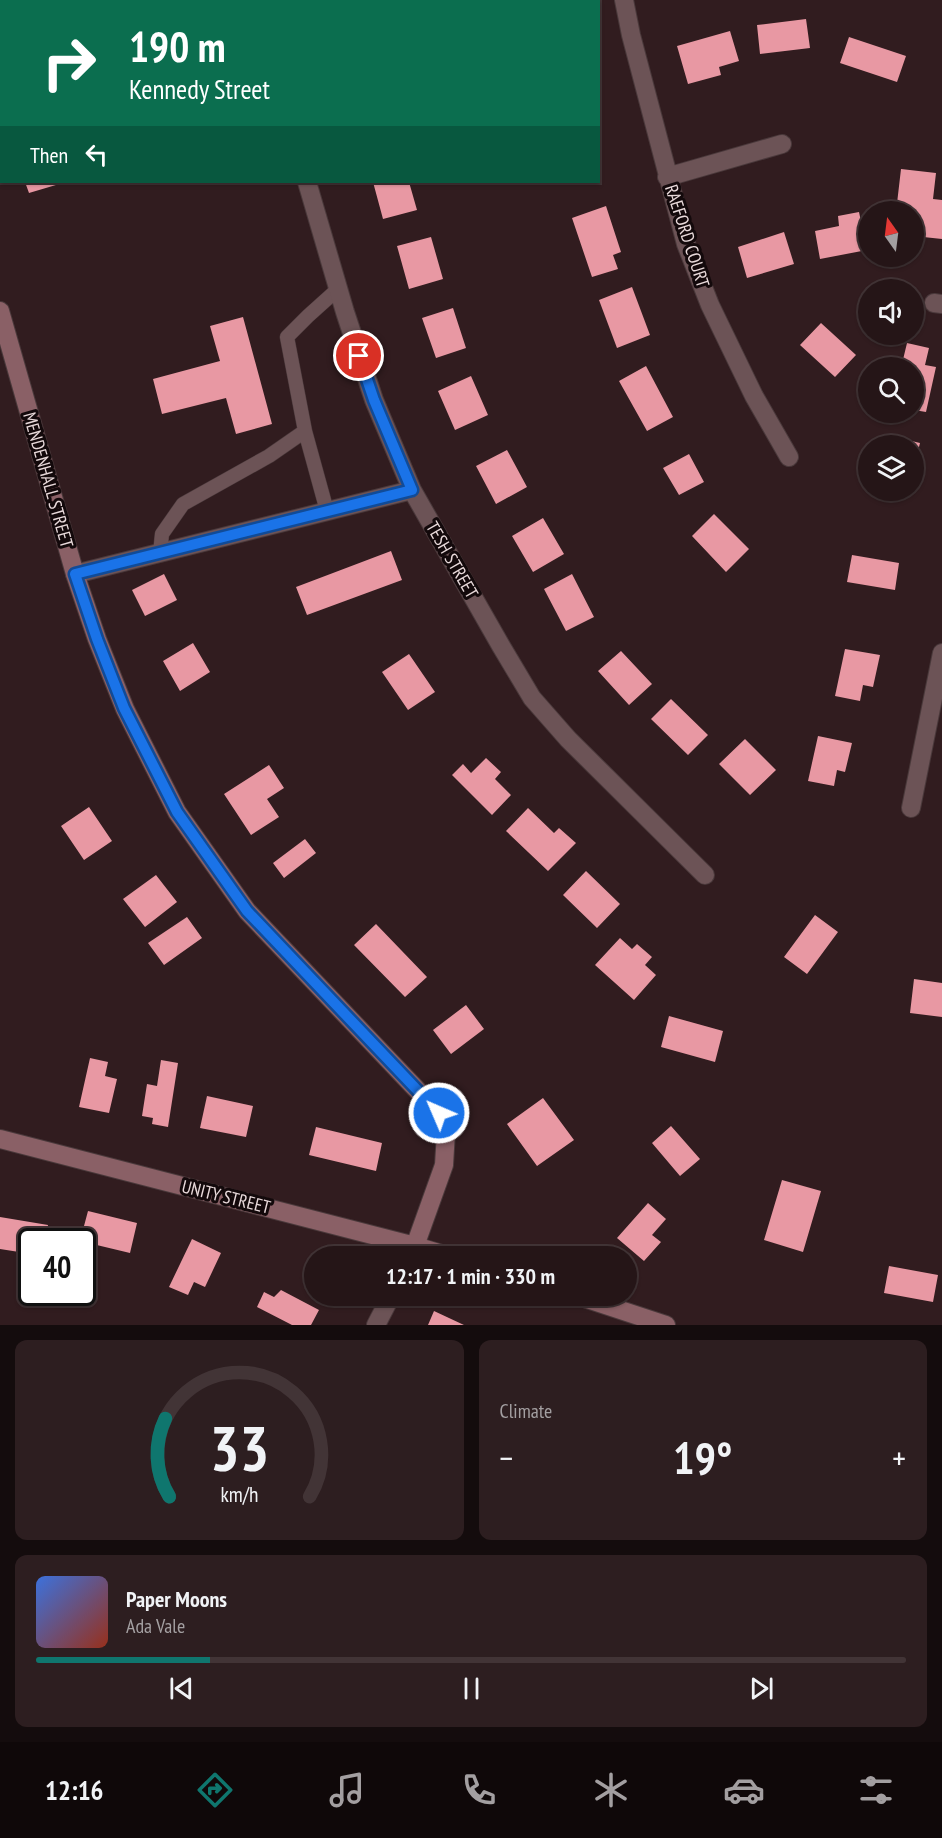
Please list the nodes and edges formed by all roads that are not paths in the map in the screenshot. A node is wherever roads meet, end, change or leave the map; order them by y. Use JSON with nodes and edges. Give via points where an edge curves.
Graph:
{"nodes":[{"id":1,"x":624,"y":0,"type":"edge"},
{"id":2,"x":782,"y":144,"type":"dead end"},
{"id":3,"x":667,"y":177,"type":"junction"},
{"id":4,"x":307,"y":183,"type":"edge"},
{"id":5,"x":338,"y":289,"type":"junction"},
{"id":6,"x":0,"y":311,"type":"edge"},
{"id":7,"x":305,"y":431,"type":"junction"},
{"id":8,"x":789,"y":458,"type":"dead end"},
{"id":9,"x":412,"y":490,"type":"junction"},
{"id":10,"x":327,"y":511,"type":"junction"},
{"id":11,"x":159,"y":553,"type":"junction"},
{"id":12,"x":75,"y":574,"type":"junction"},
{"id":13,"x":942,"y":653,"type":"edge"},
{"id":14,"x":911,"y":808,"type":"dead end"},
{"id":15,"x":705,"y":875,"type":"dead end"},
{"id":16,"x":0,"y":1139,"type":"edge"},
{"id":17,"x":394,"y":1246,"type":"edge"},
{"id":18,"x":414,"y":1246,"type":"edge"},
{"id":19,"x":386,"y":1306,"type":"edge"},
{"id":20,"x":608,"y":1306,"type":"edge"},
{"id":21,"x":376,"y":1325,"type":"edge"},
{"id":22,"x":664,"y":1325,"type":"edge"}],
"edges":[{"from":1,"to":3,"type":"street","name":"RAEFORD COURT"},
{"from":2,"to":3,"type":"street"},
{"from":3,"to":8,"type":"street","name":"RAEFORD COURT","via":[[686,244],[710,305]]},
{"from":4,"to":5,"type":"street","name":"TESH STREET"},
{"from":5,"to":7,"type":"lane","via":[[287,337]]},
{"from":5,"to":9,"type":"street","name":"TESH STREET","via":[[374,400]]},
{"from":6,"to":12,"type":"street","name":"MENDENHALL STREET"},
{"from":7,"to":10,"type":"lane"},
{"from":7,"to":11,"type":"lane","via":[[183,504],[162,534]]},
{"from":9,"to":10,"type":"street"},
{"from":9,"to":15,"type":"street","name":"TESH STREET","via":[[532,698]]},
{"from":10,"to":11,"type":"street"},
{"from":11,"to":12,"type":"street"},
{"from":12,"to":18,"type":"street","name":"MENDENHALL STREET","via":[[124,708],[177,812],[247,911],[439,1113],[446,1132],[444,1165]]},
{"from":13,"to":14,"type":"street"},
{"from":16,"to":17,"type":"street","name":"UNITY STREET"},
{"from":19,"to":21,"type":"street"},
{"from":20,"to":22,"type":"street"}]}
